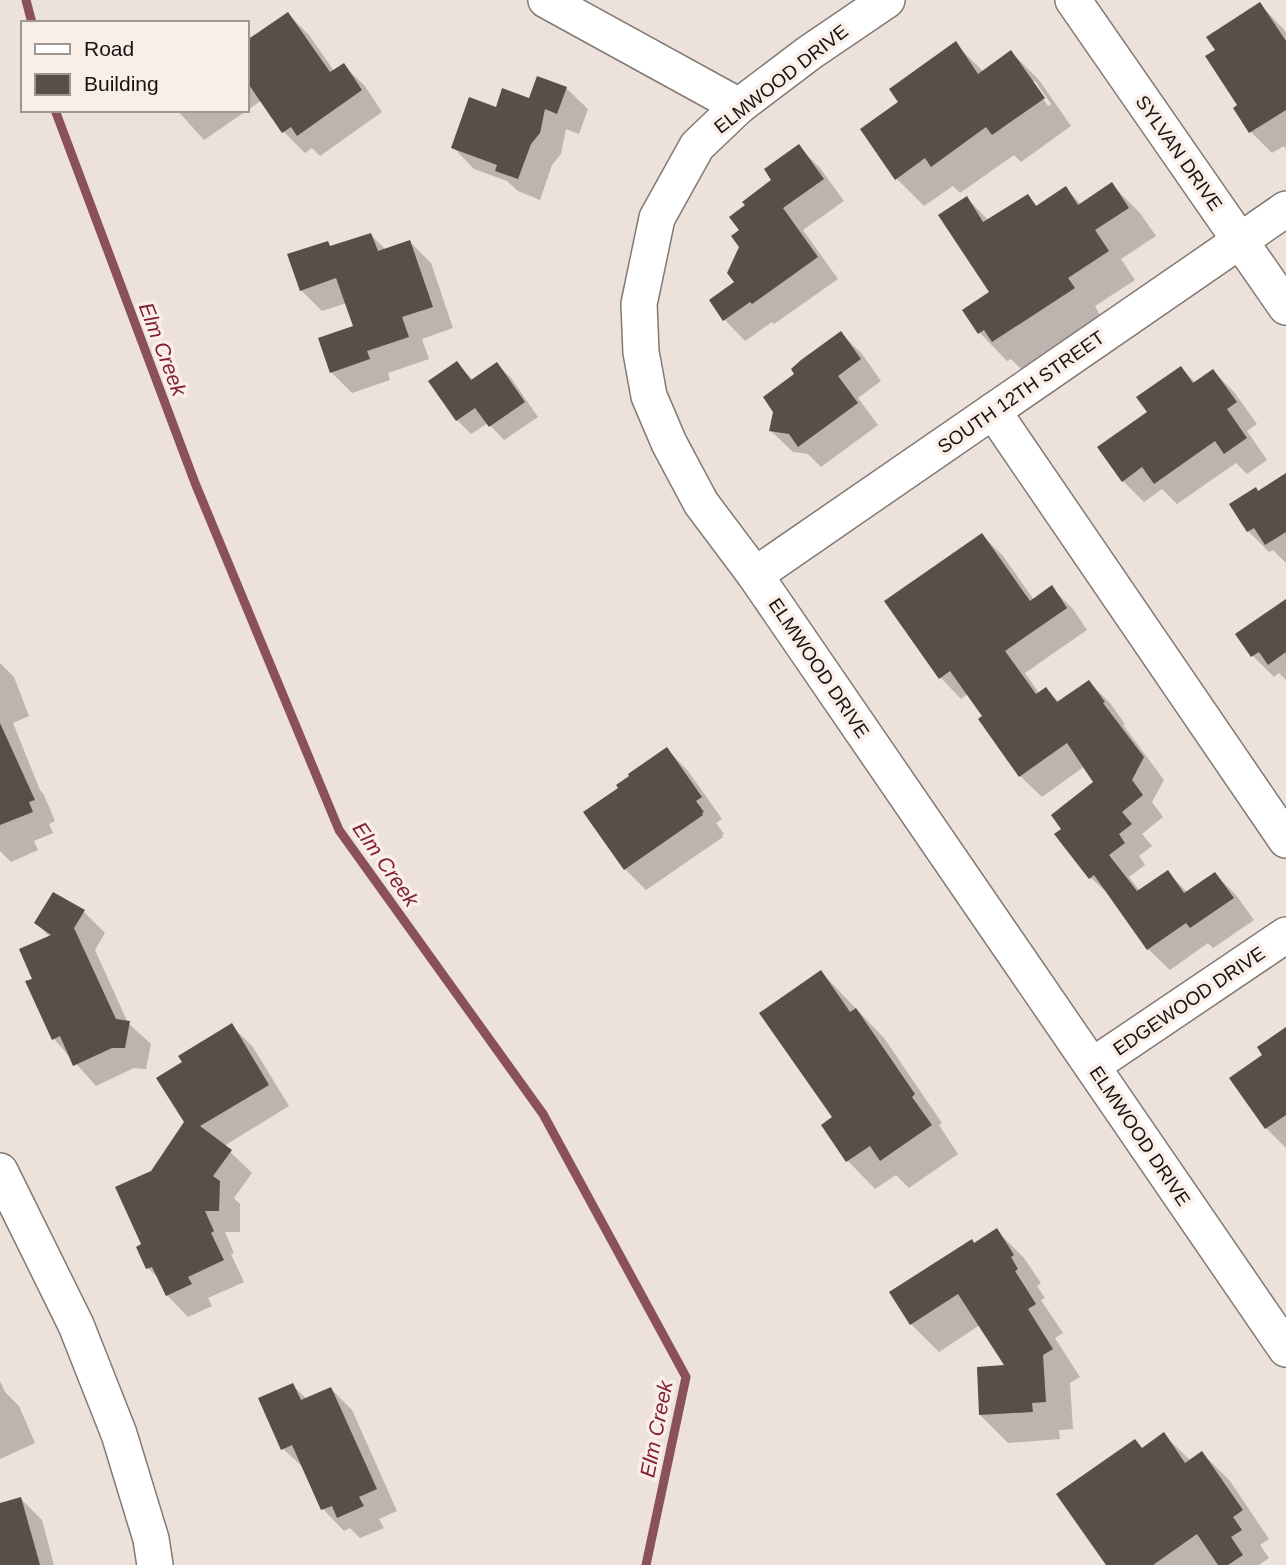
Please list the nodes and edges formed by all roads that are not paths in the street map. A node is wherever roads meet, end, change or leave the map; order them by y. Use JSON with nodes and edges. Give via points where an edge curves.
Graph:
{"nodes":[{"id":1,"x":546,"y":0,"type":"edge"},
{"id":2,"x":887,"y":0,"type":"edge"},
{"id":3,"x":1073,"y":0,"type":"edge"},
{"id":4,"x":739,"y":106,"type":"junction"},
{"id":5,"x":1286,"y":209,"type":"edge"},
{"id":6,"x":1240,"y":240,"type":"junction"},
{"id":7,"x":1286,"y":307,"type":"edge"},
{"id":8,"x":993,"y":411,"type":"junction"},
{"id":9,"x":755,"y":575,"type":"junction"},
{"id":10,"x":1286,"y":840,"type":"edge"},
{"id":11,"x":1286,"y":935,"type":"edge"},
{"id":12,"x":1092,"y":1066,"type":"junction"},
{"id":13,"x":3,"y":1183,"type":"edge"},
{"id":14,"x":1286,"y":1349,"type":"edge"},
{"id":15,"x":155,"y":1565,"type":"edge"}],
"edges":[{"from":1,"to":4,"type":"street"},
{"from":2,"to":4,"type":"street","name":"ELMWOOD DRIVE"},
{"from":3,"to":6,"type":"street","name":"SYLVAN DRIVE"},
{"from":4,"to":9,"type":"street","name":"ELMWOOD DRIVE","via":[[696,146],[657,218],[639,303],[649,396],[669,443],[701,503]]},
{"from":5,"to":6,"type":"street","name":"SOUTH 12TH STREET"},
{"from":6,"to":7,"type":"street","name":"SYLVAN DRIVE"},
{"from":6,"to":8,"type":"street","name":"SOUTH 12TH STREET"},
{"from":8,"to":9,"type":"street","name":"SOUTH 12TH STREET"},
{"from":8,"to":10,"type":"street"},
{"from":9,"to":12,"type":"street","name":"ELMWOOD DRIVE"},
{"from":11,"to":12,"type":"street","name":"EDGEWOOD DRIVE"},
{"from":12,"to":14,"type":"street","name":"ELMWOOD DRIVE"},
{"from":13,"to":15,"type":"street","via":[[76,1325],[118,1434]]}]}
